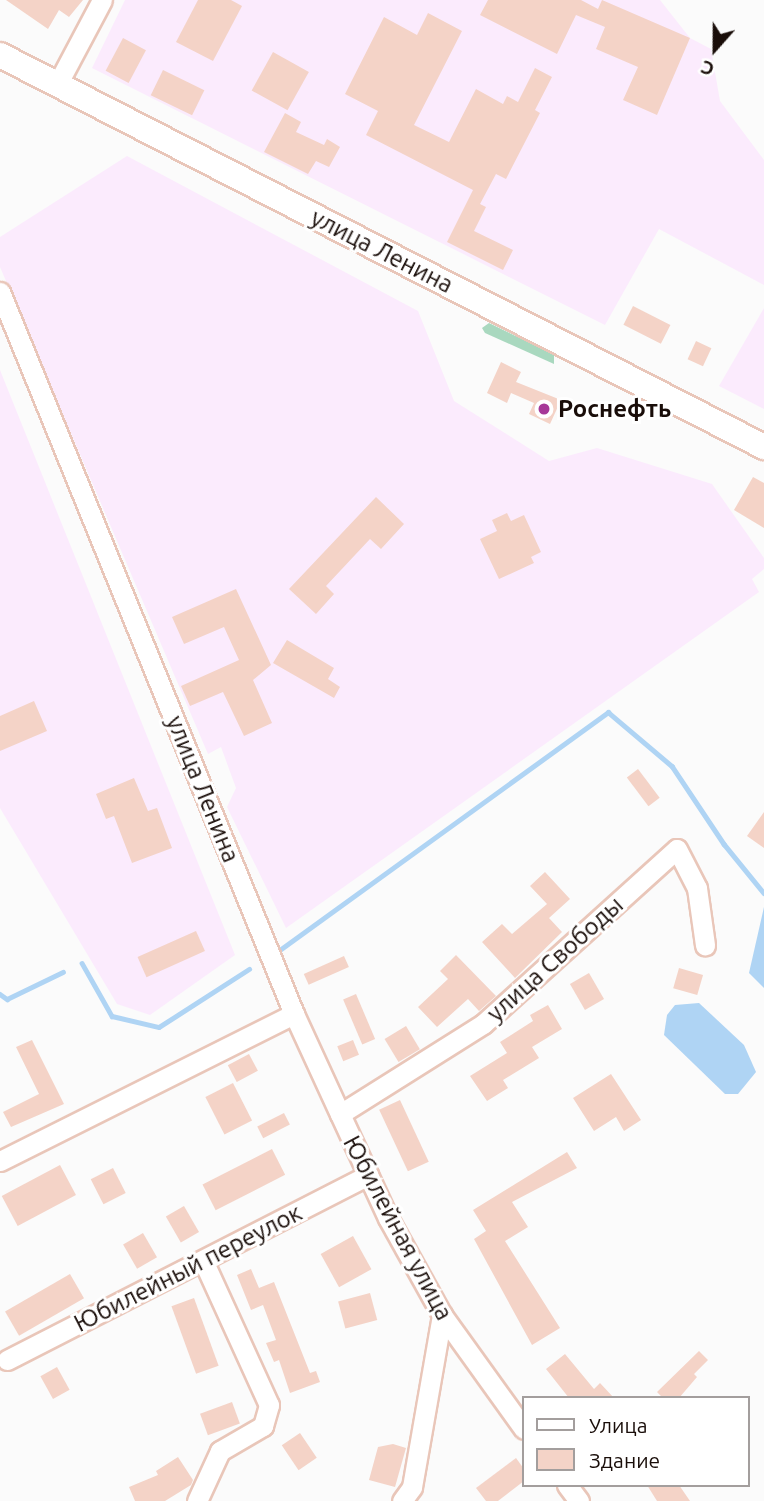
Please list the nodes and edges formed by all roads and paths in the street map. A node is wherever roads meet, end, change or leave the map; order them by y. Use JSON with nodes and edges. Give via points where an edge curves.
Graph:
{"nodes":[{"id":1,"x":102,"y":0,"type":"edge"},
{"id":2,"x":0,"y":55,"type":"edge"},
{"id":3,"x":57,"y":85,"type":"junction"},
{"id":4,"x":0,"y":292,"type":"edge"},
{"id":5,"x":764,"y":447,"type":"edge"},
{"id":6,"x":705,"y":945,"type":"dead end"},
{"id":7,"x":294,"y":1014,"type":"junction"},
{"id":8,"x":340,"y":1114,"type":"junction"},
{"id":9,"x":0,"y":1161,"type":"edge"},
{"id":10,"x":368,"y":1175,"type":"junction"},
{"id":11,"x":203,"y":1260,"type":"junction"},
{"id":12,"x":442,"y":1315,"type":"junction"},
{"id":13,"x":7,"y":1360,"type":"dead end"},
{"id":14,"x":522,"y":1426,"type":"edge"},
{"id":15,"x":197,"y":1501,"type":"edge"},
{"id":16,"x":402,"y":1501,"type":"edge"}],
"edges":[{"from":1,"to":3,"type":"street"},
{"from":2,"to":3,"type":"main road","name":"улица Ленина"},
{"from":3,"to":5,"type":"main road","name":"улица Ленина"},
{"from":4,"to":7,"type":"street","name":"улица Ленина"},
{"from":6,"to":8,"type":"street","name":"улица Свободы","via":[[698,888],[677,849],[484,1024]]},
{"from":7,"to":8,"type":"street","name":"Юбилейная улица"},
{"from":7,"to":9,"type":"street"},
{"from":8,"to":10,"type":"street","name":"Юбилейная улица"},
{"from":10,"to":11,"type":"street","name":"Юбилейный переулок"},
{"from":10,"to":12,"type":"street","name":"Юбилейная улица"},
{"from":11,"to":13,"type":"street","name":"Юбилейный переулок"},
{"from":11,"to":15,"type":"street","via":[[269,1405],[263,1426],[220,1451]]},
{"from":12,"to":14,"type":"street","name":"Юбилейная улица"},
{"from":12,"to":16,"type":"street","via":[[412,1487]]}]}
